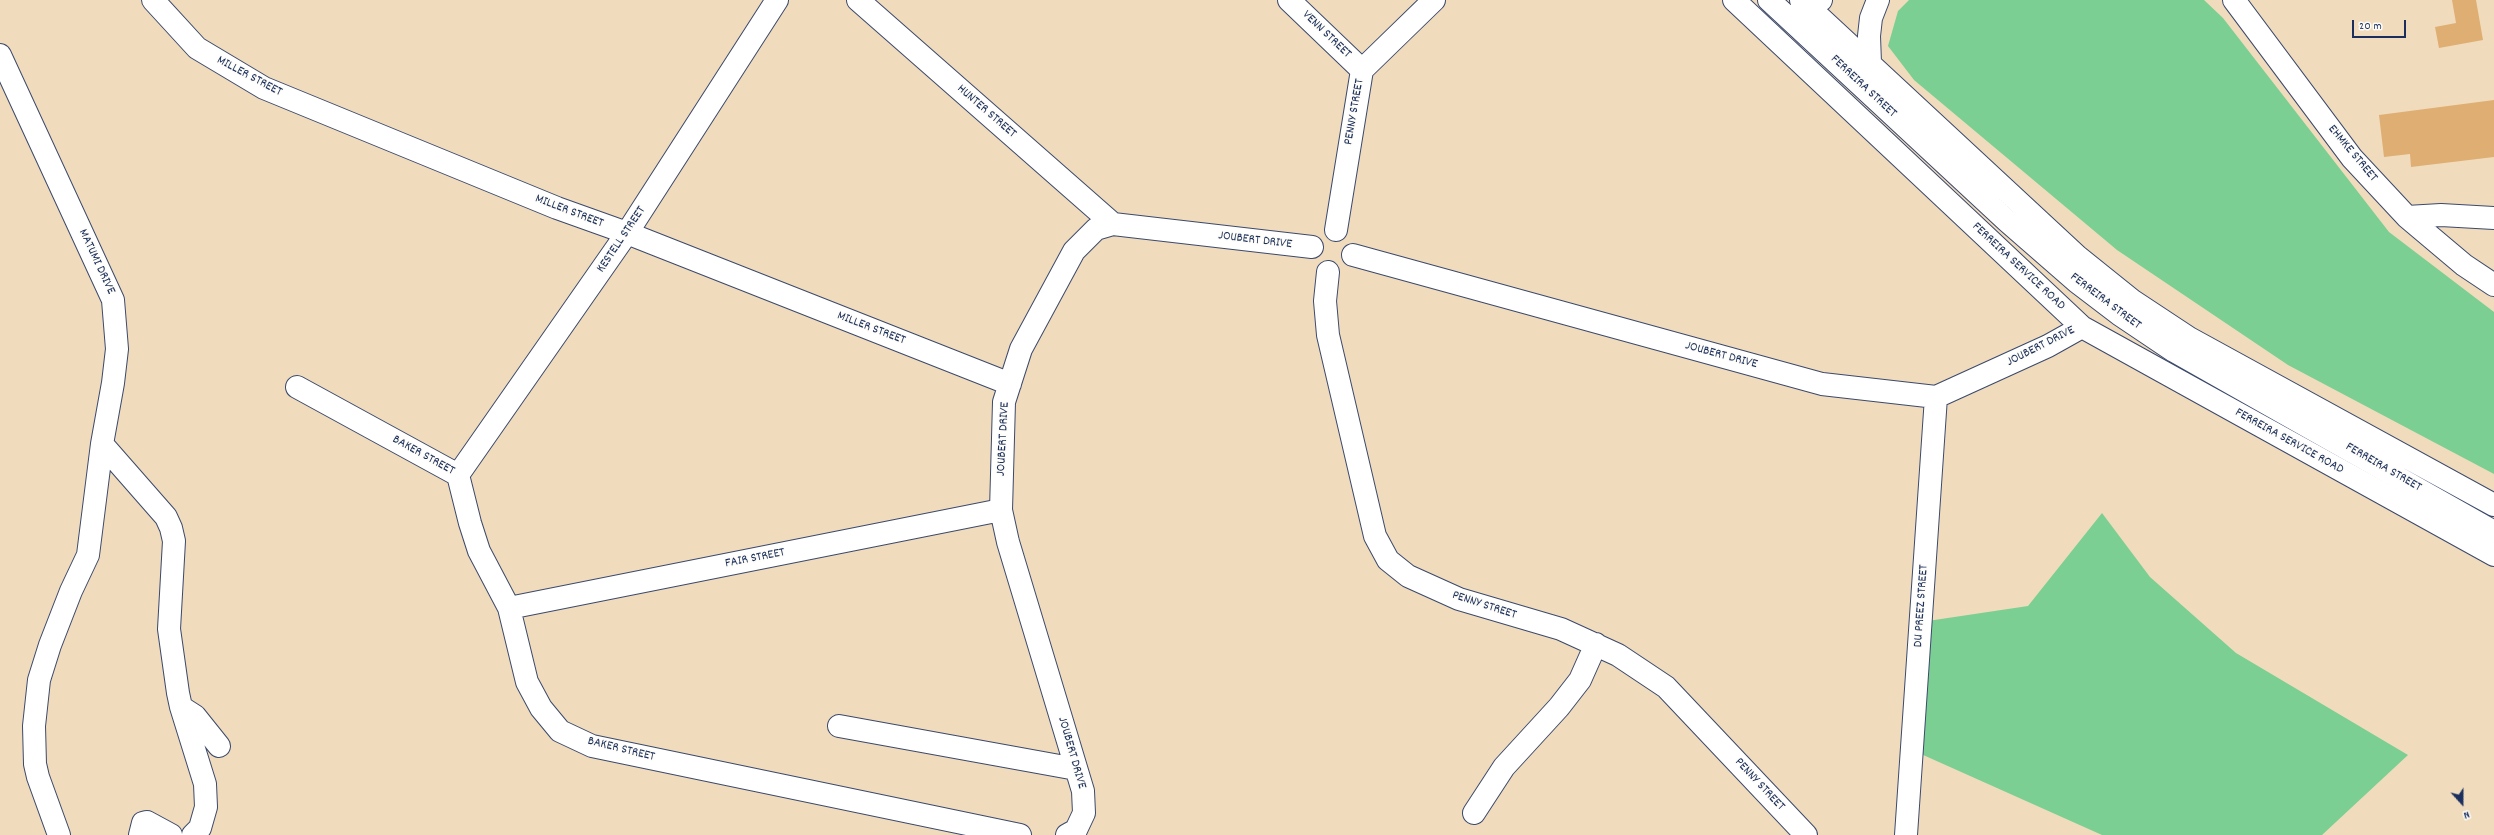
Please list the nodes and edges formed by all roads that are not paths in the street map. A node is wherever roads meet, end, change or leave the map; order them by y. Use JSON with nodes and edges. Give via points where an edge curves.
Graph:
{"nodes":[{"id":1,"x":153,"y":0,"type":"edge"},
{"id":2,"x":777,"y":0,"type":"edge"},
{"id":3,"x":858,"y":0,"type":"edge"},
{"id":4,"x":1289,"y":0,"type":"edge"},
{"id":5,"x":1434,"y":0,"type":"edge"},
{"id":6,"x":1734,"y":0,"type":"edge"},
{"id":7,"x":1769,"y":0,"type":"edge"},
{"id":8,"x":1878,"y":0,"type":"edge"},
{"id":9,"x":2237,"y":1,"type":"edge"},
{"id":10,"x":1810,"y":2,"type":"edge"},
{"id":11,"x":1790,"y":19,"type":"junction"},
{"id":12,"x":0,"y":55,"type":"edge"},
{"id":13,"x":1870,"y":63,"type":"junction"},
{"id":14,"x":1362,"y":70,"type":"junction"},
{"id":15,"x":2407,"y":217,"type":"junction"},
{"id":16,"x":2494,"y":218,"type":"edge"},
{"id":17,"x":1113,"y":224,"type":"junction"},
{"id":18,"x":1336,"y":230,"type":"junction"},
{"id":19,"x":628,"y":233,"type":"junction"},
{"id":20,"x":1312,"y":247,"type":"junction"},
{"id":21,"x":1353,"y":255,"type":"junction"},
{"id":22,"x":1328,"y":272,"type":"junction"},
{"id":23,"x":2494,"y":285,"type":"edge"},
{"id":24,"x":2082,"y":326,"type":"junction"},
{"id":25,"x":1010,"y":384,"type":"junction"},
{"id":26,"x":297,"y":387,"type":"dead end"},
{"id":27,"x":1936,"y":397,"type":"junction"},
{"id":28,"x":102,"y":444,"type":"junction"},
{"id":29,"x":458,"y":475,"type":"junction"},
{"id":30,"x":2494,"y":505,"type":"edge"},
{"id":31,"x":1001,"y":510,"type":"junction"},
{"id":32,"x":2494,"y":532,"type":"edge"},
{"id":33,"x":2494,"y":555,"type":"edge"},
{"id":34,"x":509,"y":608,"type":"junction"},
{"id":35,"x":1596,"y":644,"type":"junction"},
{"id":36,"x":181,"y":707,"type":"junction"},
{"id":37,"x":838,"y":726,"type":"dead end"},
{"id":38,"x":219,"y":746,"type":"dead end"},
{"id":39,"x":1076,"y":769,"type":"junction"},
{"id":40,"x":1474,"y":813,"type":"dead end"},
{"id":41,"x":1907,"y":826,"type":"edge"},
{"id":42,"x":1072,"y":833,"type":"edge"},
{"id":43,"x":59,"y":835,"type":"edge"},
{"id":44,"x":140,"y":835,"type":"edge"},
{"id":45,"x":170,"y":835,"type":"edge"},
{"id":46,"x":193,"y":835,"type":"edge"},
{"id":47,"x":1020,"y":835,"type":"edge"},
{"id":48,"x":1806,"y":835,"type":"edge"},
{"id":49,"x":1896,"y":835,"type":"edge"}],
"edges":[{"from":1,"to":19,"type":"street","name":"MILLER STREET","via":[[198,48],[264,88],[557,208]]},
{"from":2,"to":19,"type":"street","name":"KESTELL STREET"},
{"from":3,"to":17,"type":"street","name":"HUNTER STREET"},
{"from":4,"to":14,"type":"street","name":"VENN STREET"},
{"from":5,"to":14,"type":"street","name":"PENNY STREET"},
{"from":6,"to":24,"type":"street","name":"FERREIRA SERVICE ROAD"},
{"from":7,"to":11,"type":"street","name":"FERREIRA STREET"},
{"from":8,"to":13,"type":"street","via":[[1871,18]]},
{"from":9,"to":15,"type":"street","name":"EHMKE STREET","via":[[2352,158]]},
{"from":10,"to":11,"type":"street"},
{"from":10,"to":13,"type":"street","name":"FERREIRA STREET"},
{"from":11,"to":32,"type":"street","name":"FERREIRA STREET","via":[[2007,221],[2077,282],[2119,314],[2174,351]]},
{"from":12,"to":28,"type":"street","name":"MATUMI DRIVE","via":[[113,300],[116,349]]},
{"from":13,"to":30,"type":"street","name":"FERREIRA STREET","via":[[2071,251],[2133,301],[2189,338]]},
{"from":14,"to":18,"type":"street","name":"PENNY STREET"},
{"from":15,"to":16,"type":"street","via":[[2441,215]]},
{"from":15,"to":23,"type":"street","name":"EHMKE STREET","via":[[2464,265]]},
{"from":17,"to":20,"type":"street","name":"JOUBERT DRIVE"},
{"from":17,"to":25,"type":"street","name":"JOUBERT DRIVE","via":[[1096,229],[1074,251],[1021,349]]},
{"from":18,"to":20,"type":"street","via":[[1329,230],[1318,236]]},
{"from":18,"to":21,"type":"street","via":[[1348,236],[1354,248]]},
{"from":19,"to":25,"type":"street","name":"MILLER STREET"},
{"from":19,"to":29,"type":"street","name":"KESTELL STREET"},
{"from":20,"to":22,"type":"street","via":[[1311,254],[1317,266]]},
{"from":21,"to":22,"type":"street","via":[[1347,267],[1341,271]]},
{"from":21,"to":27,"type":"street","name":"JOUBERT DRIVE","via":[[1822,384]]},
{"from":22,"to":35,"type":"street","name":"PENNY STREET","via":[[1325,301],[1328,336],[1375,536],[1388,560],[1408,576],[1459,598],[1561,629]]},
{"from":24,"to":27,"type":"street","name":"JOUBERT DRIVE","via":[[2048,346]]},
{"from":24,"to":33,"type":"street","name":"FERREIRA SERVICE ROAD"},
{"from":25,"to":31,"type":"street","name":"JOUBERT DRIVE","via":[[1004,402]]},
{"from":26,"to":29,"type":"street","name":"BAKER STREET"},
{"from":27,"to":41,"type":"street","name":"DU PREEZ STREET"},
{"from":28,"to":36,"type":"street","via":[[166,517],[171,528],[174,541],[169,629]]},
{"from":28,"to":43,"type":"street","name":"MATUMI DRIVE","via":[[88,555],[71,591],[39,680],[34,726],[35,764]]},
{"from":29,"to":34,"type":"street","name":"BAKER STREET","via":[[479,552]]},
{"from":31,"to":34,"type":"street","name":"FAIR STREET"},
{"from":31,"to":39,"type":"street","name":"JOUBERT DRIVE","via":[[1008,542]]},
{"from":34,"to":47,"type":"street","name":"BAKER STREET","via":[[527,682],[540,708],[560,731],[586,743]]},
{"from":35,"to":40,"type":"street","via":[[1580,680],[1504,767]]},
{"from":35,"to":48,"type":"street","name":"PENNY STREET","via":[[1618,655],[1666,687]]},
{"from":36,"to":38,"type":"street","via":[[195,716]]},
{"from":36,"to":46,"type":"street","via":[[205,784],[206,807],[200,828]]},
{"from":37,"to":39,"type":"street"},
{"from":39,"to":42,"type":"street","name":"JOUBERT DRIVE","via":[[1083,791],[1084,814]]},
{"from":41,"to":49,"type":"street","name":"DU PREEZ STREET"},
{"from":44,"to":45,"type":"street","via":[[143,823],[147,822]]}]}
